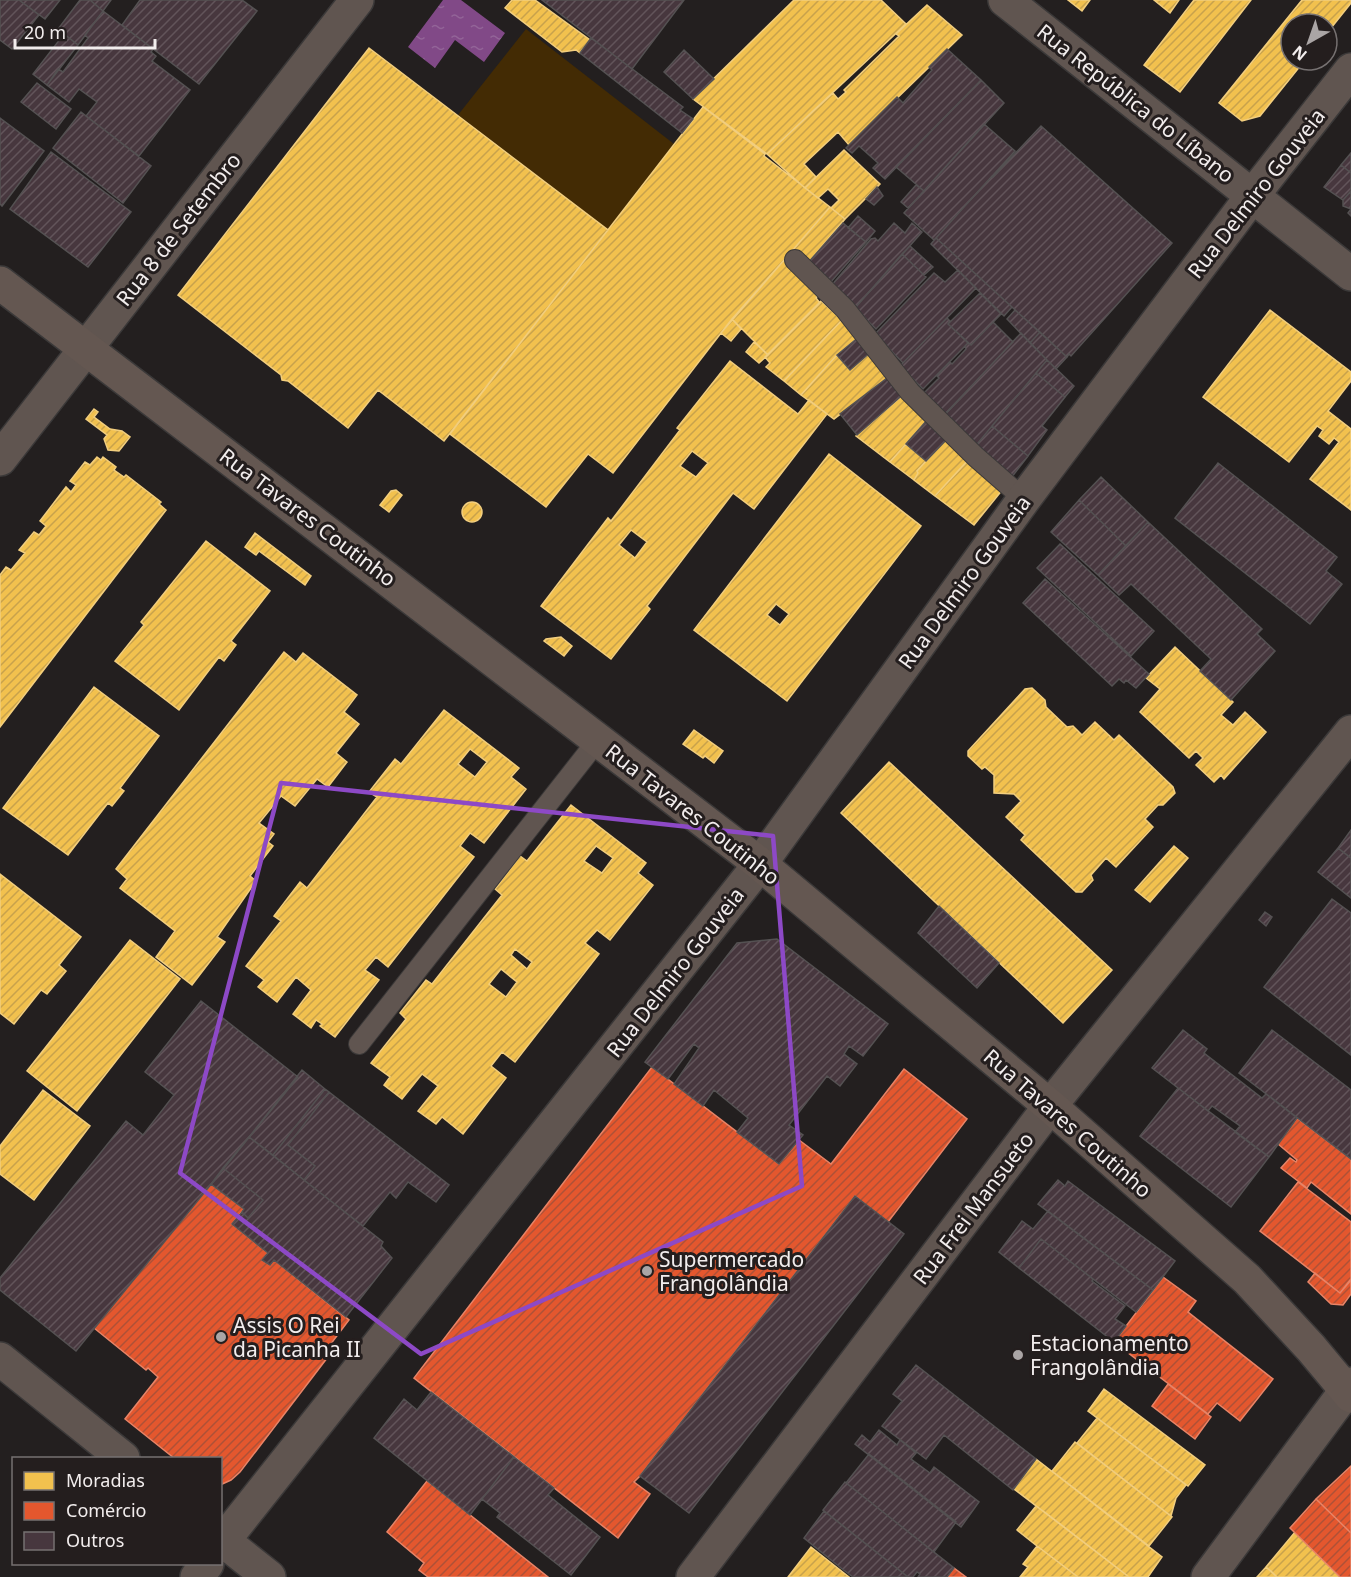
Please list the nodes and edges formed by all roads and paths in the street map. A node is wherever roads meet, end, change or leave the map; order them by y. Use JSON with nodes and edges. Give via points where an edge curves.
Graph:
{"nodes":[{"id":1,"x":357,"y":0,"type":"edge"},
{"id":2,"x":1005,"y":0,"type":"edge"},
{"id":3,"x":1351,"y":70,"type":"edge"},
{"id":4,"x":1253,"y":195,"type":"junction"},
{"id":5,"x":795,"y":260,"type":"dead end"},
{"id":6,"x":1351,"y":274,"type":"edge"},
{"id":7,"x":0,"y":283,"type":"edge"},
{"id":8,"x":86,"y":348,"type":"junction"},
{"id":9,"x":0,"y":459,"type":"edge"},
{"id":10,"x":1024,"y":499,"type":"junction"},
{"id":11,"x":1351,"y":732,"type":"edge"},
{"id":12,"x":598,"y":741,"type":"junction"},
{"id":13,"x":760,"y":864,"type":"junction"},
{"id":14,"x":359,"y":1044,"type":"dead end"},
{"id":15,"x":1050,"y":1106,"type":"junction"},
{"id":16,"x":0,"y":1359,"type":"edge"},
{"id":17,"x":1350,"y":1390,"type":"edge"},
{"id":18,"x":122,"y":1457,"type":"edge"},
{"id":19,"x":222,"y":1542,"type":"edge"},
{"id":20,"x":222,"y":1549,"type":"edge"},
{"id":21,"x":269,"y":1577,"type":"edge"},
{"id":22,"x":693,"y":1577,"type":"edge"},
{"id":23,"x":1208,"y":1577,"type":"edge"}],
"edges":[{"from":1,"to":8,"type":"street","name":"Rua 8 de Setembro"},
{"from":2,"to":4,"type":"street","name":"Rua República do Líbano"},
{"from":3,"to":4,"type":"street","name":"Rua Delmiro Gouveia"},
{"from":4,"to":6,"type":"street","name":"Rua República do Líbano"},
{"from":4,"to":10,"type":"street","name":"Rua Delmiro Gouveia"},
{"from":5,"to":10,"type":"lane","via":[[845,309],[910,392]]},
{"from":7,"to":8,"type":"street","name":"Rua Tavares Coutinho"},
{"from":8,"to":9,"type":"street","name":"Rua 8 de Setembro"},
{"from":8,"to":12,"type":"street","name":"Rua Tavares Coutinho"},
{"from":10,"to":13,"type":"street","name":"Rua Delmiro Gouveia"},
{"from":11,"to":15,"type":"street","name":"Rua Frei Mansueto"},
{"from":12,"to":13,"type":"street","name":"Rua Tavares Coutinho"},
{"from":12,"to":14,"type":"lane"},
{"from":13,"to":15,"type":"street","name":"Rua Tavares Coutinho"},
{"from":13,"to":19,"type":"street","name":"Rua Delmiro Gouveia"},
{"from":15,"to":17,"type":"street","name":"Rua Tavares Coutinho","via":[[1247,1279]]},
{"from":15,"to":22,"type":"street","name":"Rua Frei Mansueto"},
{"from":16,"to":18,"type":"street"},
{"from":17,"to":23,"type":"street"},
{"from":20,"to":21,"type":"street"}]}
